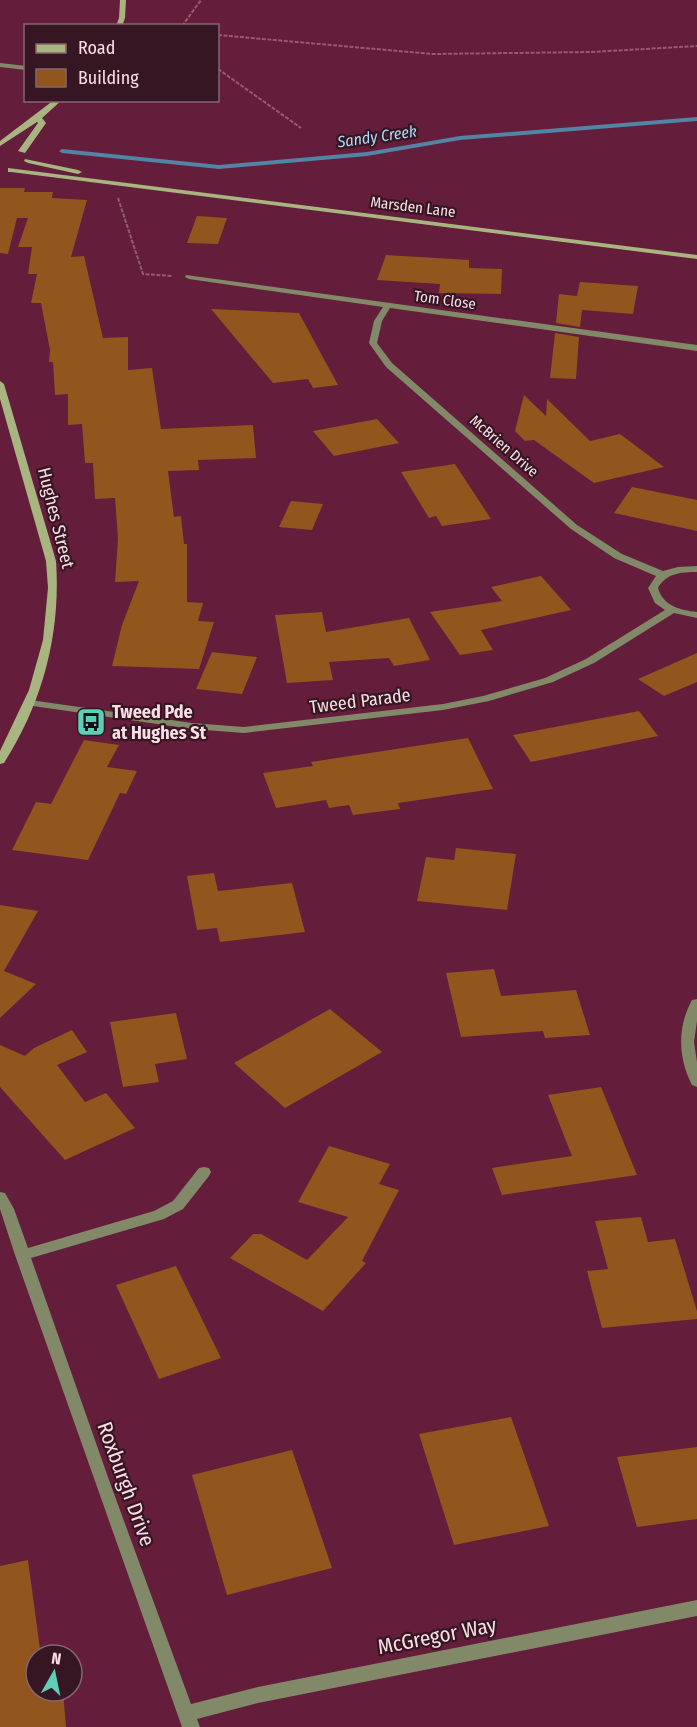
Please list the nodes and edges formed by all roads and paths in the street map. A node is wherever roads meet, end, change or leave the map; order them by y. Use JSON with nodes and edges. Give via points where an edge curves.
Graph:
{"nodes":[{"id":1,"x":123,"y":0,"type":"edge"},
{"id":2,"x":201,"y":0,"type":"edge"},
{"id":3,"x":120,"y":24,"type":"edge"},
{"id":4,"x":183,"y":24,"type":"edge"},
{"id":5,"x":219,"y":35,"type":"edge"},
{"id":6,"x":697,"y":46,"type":"edge"},
{"id":7,"x":0,"y":65,"type":"edge"},
{"id":8,"x":24,"y":68,"type":"edge"},
{"id":9,"x":219,"y":70,"type":"edge"},
{"id":10,"x":57,"y":102,"type":"edge"},
{"id":11,"x":39,"y":119,"type":"junction"},
{"id":12,"x":301,"y":128,"type":"dead end"},
{"id":13,"x":0,"y":146,"type":"edge"},
{"id":14,"x":16,"y":150,"type":"junction"},
{"id":15,"x":28,"y":161,"type":"junction"},
{"id":16,"x":11,"y":170,"type":"junction"},
{"id":17,"x":1,"y":172,"type":"edge"},
{"id":18,"x":125,"y":183,"type":"junction"},
{"id":19,"x":697,"y":257,"type":"edge"},
{"id":20,"x":189,"y":277,"type":"joint"},
{"id":21,"x":388,"y":305,"type":"junction"},
{"id":22,"x":697,"y":348,"type":"edge"},
{"id":23,"x":0,"y":384,"type":"edge"},
{"id":24,"x":697,"y":569,"type":"edge"},
{"id":25,"x":663,"y":575,"type":"junction"},
{"id":26,"x":672,"y":610,"type":"junction"},
{"id":27,"x":697,"y":615,"type":"edge"},
{"id":28,"x":30,"y":703,"type":"junction"},
{"id":29,"x":0,"y":761,"type":"edge"},
{"id":30,"x":697,"y":1003,"type":"edge"},
{"id":31,"x":697,"y":1082,"type":"edge"},
{"id":32,"x":204,"y":1172,"type":"dead end"},
{"id":33,"x":0,"y":1197,"type":"edge"},
{"id":34,"x":22,"y":1255,"type":"junction"},
{"id":35,"x":697,"y":1608,"type":"edge"},
{"id":36,"x":189,"y":1720,"type":"edge"}],
"edges":[{"from":1,"to":3,"type":"main road"},
{"from":2,"to":4,"type":"path"},
{"from":5,"to":6,"type":"path","via":[[432,54]]},
{"from":7,"to":8,"type":"street"},
{"from":9,"to":12,"type":"path"},
{"from":10,"to":11,"type":"main road"},
{"from":11,"to":13,"type":"main road"},
{"from":11,"to":14,"type":"main road","via":[[42,123]]},
{"from":13,"to":14,"type":"main road"},
{"from":14,"to":15,"type":"main road","via":[[28,156]]},
{"from":15,"to":16,"type":"main road"},
{"from":15,"to":18,"type":"main road","name":"Marsden Lane","via":[[117,178]]},
{"from":16,"to":17,"type":"main road"},
{"from":16,"to":18,"type":"main road","name":"Marsden Lane"},
{"from":18,"to":19,"type":"main road","name":"Marsden Lane"},
{"from":18,"to":20,"type":"path","via":[[117,194],[143,274]]},
{"from":20,"to":21,"type":"street","name":"Tom Close"},
{"from":21,"to":22,"type":"street","name":"Tom Close"},
{"from":21,"to":25,"type":"street","name":"McBrien Drive","via":[[378,321],[373,343],[389,365],[574,527],[618,556]]},
{"from":23,"to":28,"type":"main road","name":"Hughes Street","via":[[49,550],[54,580],[52,620],[41,676]]},
{"from":24,"to":25,"type":"street"},
{"from":25,"to":26,"type":"street","via":[[654,583],[653,592]]},
{"from":26,"to":27,"type":"street"},
{"from":26,"to":28,"type":"street","name":"Tweed Parade","via":[[590,662],[549,680],[443,707],[244,730]]},
{"from":28,"to":29,"type":"main road","name":"Hughes Street"},
{"from":30,"to":31,"type":"street","via":[[687,1026],[686,1052]]},
{"from":32,"to":34,"type":"street","via":[[178,1205],[159,1215]]},
{"from":33,"to":34,"type":"street","name":"Roxburgh Drive"},
{"from":34,"to":36,"type":"street","name":"Roxburgh Drive"},
{"from":35,"to":36,"type":"street","name":"McGregor Way","via":[[269,1692]]}]}
